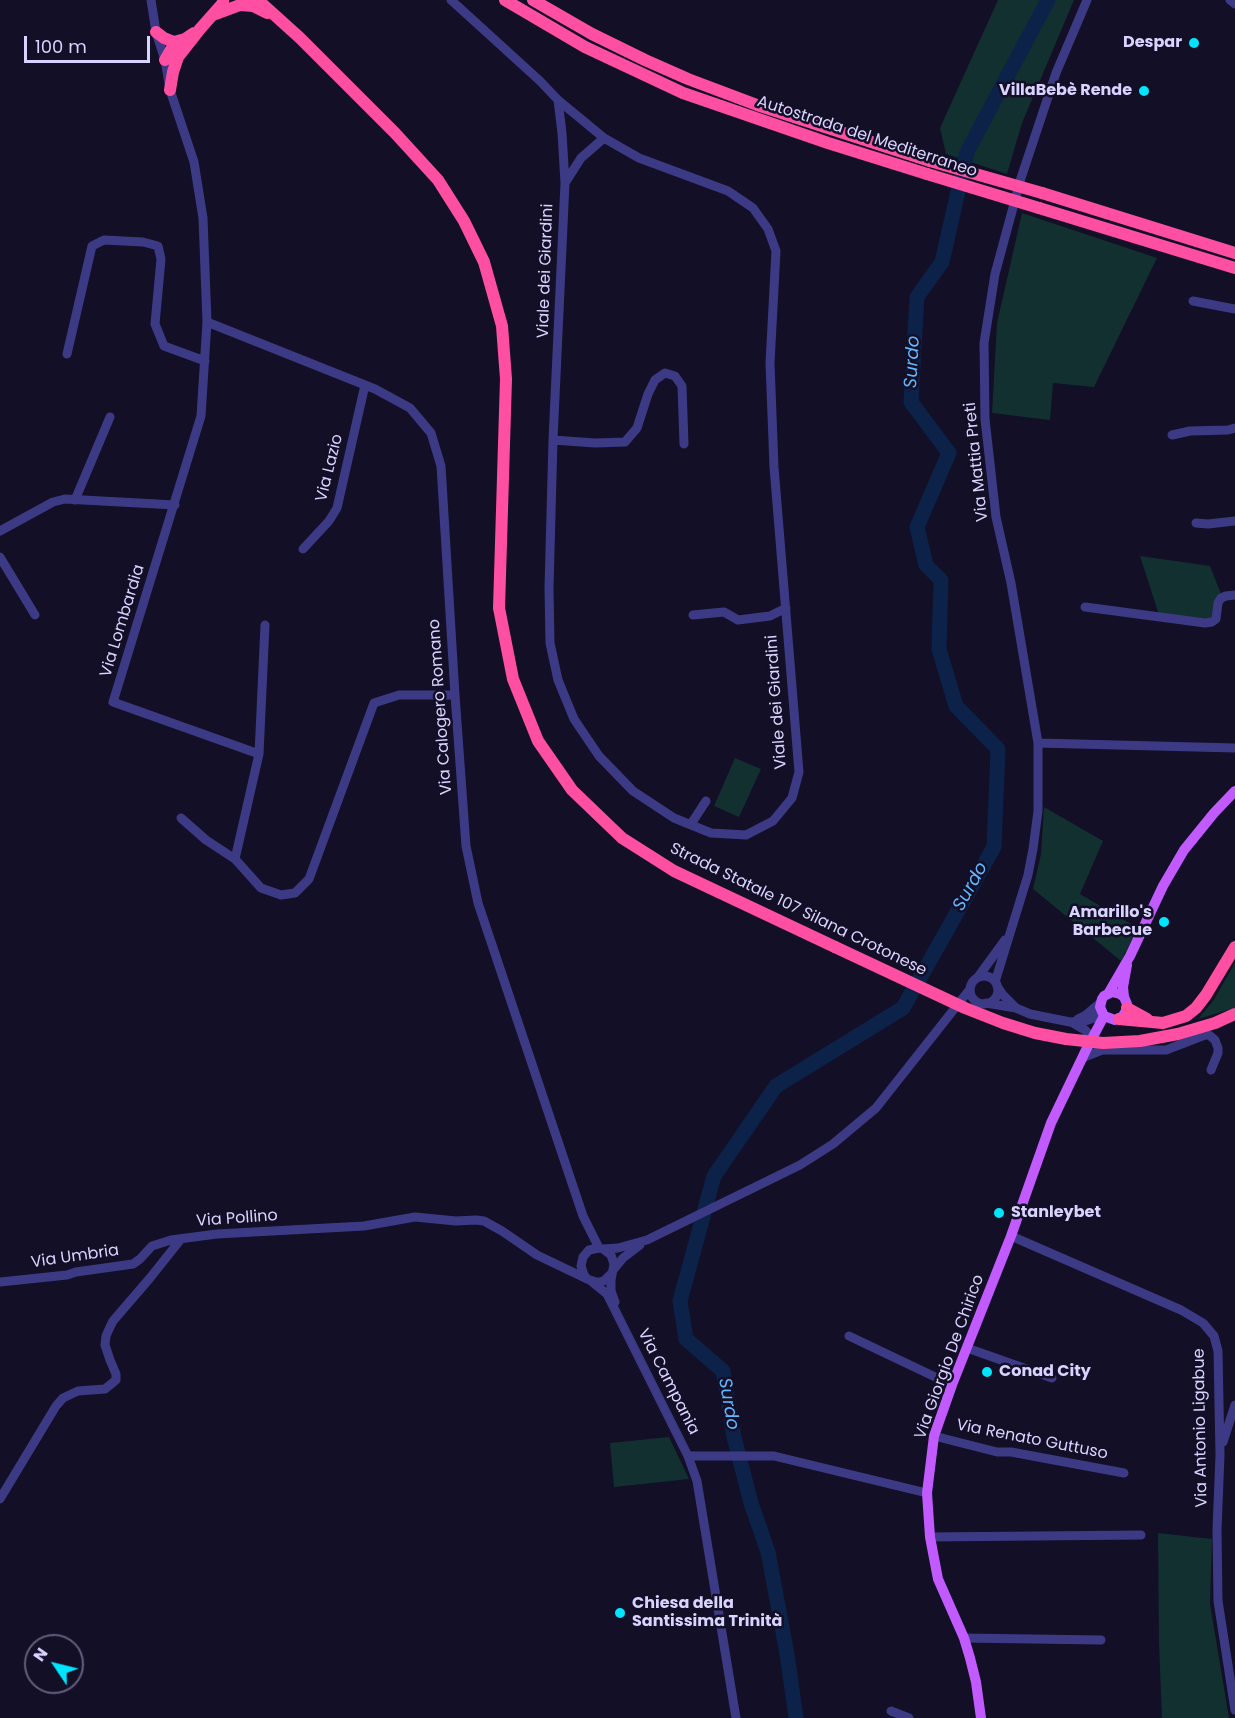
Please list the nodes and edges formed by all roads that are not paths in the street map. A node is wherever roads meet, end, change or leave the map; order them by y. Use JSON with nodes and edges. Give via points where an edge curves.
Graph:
{"nodes":[{"id":1,"x":151,"y":0,"type":"edge"},
{"id":2,"x":224,"y":0,"type":"edge"},
{"id":3,"x":451,"y":0,"type":"edge"},
{"id":4,"x":505,"y":0,"type":"edge"},
{"id":5,"x":533,"y":0,"type":"edge"},
{"id":6,"x":1087,"y":0,"type":"edge"},
{"id":7,"x":1230,"y":0,"type":"edge"},
{"id":8,"x":261,"y":2,"type":"edge"},
{"id":9,"x":1235,"y":4,"type":"edge"},
{"id":10,"x":212,"y":16,"type":"junction"},
{"id":11,"x":200,"y":29,"type":"junction"},
{"id":12,"x":156,"y":32,"type":"junction"},
{"id":13,"x":300,"y":38,"type":"junction"},
{"id":14,"x":185,"y":39,"type":"junction"},
{"id":15,"x":178,"y":57,"type":"junction"},
{"id":16,"x":165,"y":60,"type":"junction"},
{"id":17,"x":170,"y":90,"type":"junction"},
{"id":18,"x":558,"y":100,"type":"junction"},
{"id":19,"x":604,"y":138,"type":"junction"},
{"id":20,"x":929,"y":167,"type":"junction"},
{"id":21,"x":565,"y":183,"type":"junction"},
{"id":22,"x":1235,"y":253,"type":"edge"},
{"id":23,"x":1235,"y":268,"type":"edge"},
{"id":24,"x":1192,"y":301,"type":"dead end"},
{"id":25,"x":1235,"y":309,"type":"edge"},
{"id":26,"x":207,"y":322,"type":"junction"},
{"id":27,"x":67,"y":354,"type":"dead end"},
{"id":28,"x":205,"y":361,"type":"junction"},
{"id":29,"x":365,"y":385,"type":"junction"},
{"id":30,"x":110,"y":417,"type":"dead end"},
{"id":31,"x":1235,"y":428,"type":"edge"},
{"id":32,"x":1172,"y":435,"type":"dead end"},
{"id":33,"x":553,"y":440,"type":"junction"},
{"id":34,"x":684,"y":444,"type":"dead end"},
{"id":35,"x":75,"y":500,"type":"junction"},
{"id":36,"x":175,"y":505,"type":"junction"},
{"id":37,"x":1235,"y":521,"type":"edge"},
{"id":38,"x":1196,"y":522,"type":"dead end"},
{"id":39,"x":0,"y":531,"type":"edge"},
{"id":40,"x":303,"y":549,"type":"dead end"},
{"id":41,"x":0,"y":557,"type":"edge"},
{"id":42,"x":1235,"y":595,"type":"edge"},
{"id":43,"x":786,"y":608,"type":"junction"},
{"id":44,"x":1084,"y":608,"type":"dead end"},
{"id":45,"x":35,"y":615,"type":"dead end"},
{"id":46,"x":693,"y":615,"type":"dead end"},
{"id":47,"x":265,"y":625,"type":"dead end"},
{"id":48,"x":455,"y":695,"type":"junction"},
{"id":49,"x":1038,"y":743,"type":"junction"},
{"id":50,"x":1235,"y":748,"type":"edge"},
{"id":51,"x":259,"y":754,"type":"junction"},
{"id":52,"x":1235,"y":790,"type":"edge"},
{"id":53,"x":706,"y":801,"type":"dead end"},
{"id":54,"x":181,"y":818,"type":"dead end"},
{"id":55,"x":691,"y":824,"type":"junction"},
{"id":56,"x":235,"y":859,"type":"junction"},
{"id":57,"x":1012,"y":930,"type":"junction"},
{"id":58,"x":1235,"y":948,"type":"edge"},
{"id":59,"x":1130,"y":956,"type":"junction"},
{"id":60,"x":978,"y":977,"type":"junction"},
{"id":61,"x":996,"y":984,"type":"junction"},
{"id":62,"x":970,"y":989,"type":"junction"},
{"id":63,"x":1108,"y":993,"type":"junction"},
{"id":64,"x":975,"y":1000,"type":"junction"},
{"id":65,"x":1126,"y":1002,"type":"junction"},
{"id":66,"x":986,"y":1003,"type":"junction"},
{"id":67,"x":1016,"y":1008,"type":"junction"},
{"id":68,"x":1108,"y":1014,"type":"junction"},
{"id":69,"x":1235,"y":1014,"type":"edge"},
{"id":70,"x":1070,"y":1022,"type":"junction"},
{"id":71,"x":1153,"y":1022,"type":"junction"},
{"id":72,"x":940,"y":1026,"type":"junction"},
{"id":73,"x":1092,"y":1038,"type":"junction"},
{"id":74,"x":1084,"y":1054,"type":"junction"},
{"id":75,"x":1211,"y":1070,"type":"dead end"},
{"id":76,"x":583,"y":1216,"type":"junction"},
{"id":77,"x":1011,"y":1236,"type":"junction"},
{"id":78,"x":180,"y":1239,"type":"junction"},
{"id":79,"x":647,"y":1240,"type":"junction"},
{"id":80,"x":601,"y":1249,"type":"junction"},
{"id":81,"x":584,"y":1255,"type":"junction"},
{"id":82,"x":556,"y":1265,"type":"junction"},
{"id":83,"x":613,"y":1271,"type":"junction"},
{"id":84,"x":589,"y":1280,"type":"junction"},
{"id":85,"x":0,"y":1282,"type":"edge"},
{"id":86,"x":621,"y":1321,"type":"junction"},
{"id":87,"x":849,"y":1336,"type":"dead end"},
{"id":88,"x":967,"y":1348,"type":"junction"},
{"id":89,"x":1052,"y":1378,"type":"dead end"},
{"id":90,"x":952,"y":1385,"type":"junction"},
{"id":91,"x":1235,"y":1405,"type":"edge"},
{"id":92,"x":934,"y":1436,"type":"junction"},
{"id":93,"x":1220,"y":1455,"type":"junction"},
{"id":94,"x":688,"y":1456,"type":"junction"},
{"id":95,"x":1124,"y":1473,"type":"dead end"},
{"id":96,"x":927,"y":1492,"type":"junction"},
{"id":97,"x":0,"y":1498,"type":"edge"},
{"id":98,"x":1141,"y":1535,"type":"dead end"},
{"id":99,"x":930,"y":1537,"type":"junction"},
{"id":100,"x":964,"y":1638,"type":"junction"},
{"id":101,"x":1101,"y":1640,"type":"dead end"},
{"id":102,"x":1235,"y":1710,"type":"edge"},
{"id":103,"x":891,"y":1711,"type":"dead end"},
{"id":104,"x":736,"y":1718,"type":"edge"},
{"id":105,"x":909,"y":1718,"type":"edge"},
{"id":106,"x":981,"y":1718,"type":"edge"}],
"edges":[{"from":1,"to":12,"type":"street"},
{"from":2,"to":10,"type":"highway"},
{"from":3,"to":18,"type":"street","name":"Viale dei Giardini"},
{"from":4,"to":20,"type":"highway","name":"Autostrada del Mediterraneo","via":[[585,47],[683,93],[828,143]]},
{"from":5,"to":20,"type":"highway","name":"Autostrada del Mediterraneo","via":[[592,34],[688,79]]},
{"from":6,"to":49,"type":"street","name":"Via Mattia Preti","via":[[1056,73],[1021,178],[995,273],[984,343],[985,419],[996,517]]},
{"from":7,"to":9,"type":"street"},
{"from":8,"to":13,"type":"highway","name":"Strada Statale 107 Silana Crotonese"},
{"from":10,"to":11,"type":"highway"},
{"from":10,"to":13,"type":"highway","via":[[240,5],[253,6]]},
{"from":11,"to":14,"type":"highway"},
{"from":11,"to":15,"type":"highway"},
{"from":12,"to":14,"type":"highway","via":[[174,42]]},
{"from":12,"to":16,"type":"street"},
{"from":13,"to":69,"type":"highway","name":"Strada Statale 107 Silana Crotonese","bridge":true,"via":[[438,180],[464,221],[483,262],[502,326],[506,379],[499,608],[513,678],[538,741],[572,790],[622,838],[674,872],[1003,1023],[1066,1039],[1140,1041],[1178,1034]]},
{"from":14,"to":16,"type":"highway","via":[[172,48]]},
{"from":15,"to":16,"type":"highway"},
{"from":15,"to":17,"type":"highway"},
{"from":16,"to":17,"type":"street"},
{"from":17,"to":26,"type":"street","via":[[194,162],[203,218]]},
{"from":18,"to":19,"type":"street","name":"Viale dei Giardini"},
{"from":18,"to":21,"type":"street","name":"Viale dei Giardini"},
{"from":19,"to":21,"type":"street","name":"Viale dei Giardini","via":[[581,158]]},
{"from":19,"to":43,"type":"street","name":"Viale dei Giardini","via":[[639,158],[728,191],[753,208],[768,229],[776,251],[770,363]]},
{"from":20,"to":22,"type":"highway","name":"Autostrada del Mediterraneo","bridge":true,"via":[[1042,194]]},
{"from":20,"to":23,"type":"highway","name":"Autostrada del Mediterraneo","bridge":true,"via":[[1039,208]]},
{"from":21,"to":33,"type":"street","name":"Viale dei Giardini"},
{"from":24,"to":25,"type":"street"},
{"from":26,"to":28,"type":"street"},
{"from":26,"to":29,"type":"street","name":"Via Calogero Romano"},
{"from":27,"to":28,"type":"street","via":[[92,246],[104,240],[158,246],[161,259],[155,324],[164,346]]},
{"from":28,"to":36,"type":"street","via":[[201,416]]},
{"from":29,"to":40,"type":"street","name":"Via Lazio","via":[[337,508]]},
{"from":29,"to":48,"type":"street","name":"Via Calogero Romano","via":[[410,408],[431,433],[441,466]]},
{"from":30,"to":35,"type":"street"},
{"from":31,"to":32,"type":"street"},
{"from":33,"to":34,"type":"street","via":[[625,442],[637,428],[655,380],[665,373],[675,376],[682,386]]},
{"from":33,"to":55,"type":"street","name":"Viale dei Giardini","via":[[550,643],[558,680],[574,719],[599,756],[633,791],[674,818]]},
{"from":35,"to":36,"type":"street"},
{"from":35,"to":39,"type":"street","via":[[53,502]]},
{"from":36,"to":51,"type":"street","name":"Via Lombardia","via":[[113,702]]},
{"from":37,"to":38,"type":"street","via":[[1208,525]]},
{"from":41,"to":45,"type":"street"},
{"from":42,"to":44,"type":"street","via":[[1221,598],[1216,619],[1205,623]]},
{"from":43,"to":46,"type":"street","via":[[771,616],[738,620],[724,612]]},
{"from":43,"to":55,"type":"street","name":"Viale dei Giardini","via":[[799,772],[792,798],[773,821],[746,835],[711,833]]},
{"from":47,"to":51,"type":"street"},
{"from":48,"to":56,"type":"street","via":[[399,695],[374,703],[309,879],[295,893],[280,895],[261,888]]},
{"from":48,"to":76,"type":"street","name":"Via Calogero Romano","via":[[466,846],[477,903]]},
{"from":49,"to":50,"type":"street"},
{"from":49,"to":57,"type":"street","name":"Via Mattia Preti","via":[[1038,811],[1028,874]]},
{"from":51,"to":56,"type":"street"},
{"from":52,"to":59,"type":"main road","via":[[1184,850]]},
{"from":53,"to":55,"type":"street"},
{"from":54,"to":56,"type":"street"},
{"from":57,"to":60,"type":"street","name":"Via Mattia Preti"},
{"from":57,"to":61,"type":"street","name":"Via Mattia Preti"},
{"from":58,"to":71,"type":"highway","via":[[1196,1008],[1174,1020]]},
{"from":59,"to":63,"type":"main road"},
{"from":59,"to":65,"type":"main road","via":[[1123,987]]},
{"from":60,"to":61,"type":"street","via":[[988,976]]},
{"from":60,"to":62,"type":"street","name":"Via Mattia Preti"},
{"from":61,"to":66,"type":"street","name":"Via Mattia Preti","via":[[996,995]]},
{"from":61,"to":67,"type":"street"},
{"from":62,"to":64,"type":"street"},
{"from":62,"to":72,"type":"street","name":"Via Mattia Preti"},
{"from":63,"to":65,"type":"main road","via":[[1116,993]]},
{"from":63,"to":68,"type":"main road","via":[[1102,999]]},
{"from":64,"to":66,"type":"street"},
{"from":64,"to":72,"type":"street"},
{"from":65,"to":68,"type":"main road","via":[[1124,1015]]},
{"from":65,"to":71,"type":"highway"},
{"from":66,"to":67,"type":"street"},
{"from":67,"to":70,"type":"street"},
{"from":68,"to":70,"type":"street","via":[[1086,1015]]},
{"from":68,"to":71,"type":"highway"},
{"from":68,"to":73,"type":"main road","name":"Via Giorgio De Chirico"},
{"from":68,"to":74,"type":"main road"},
{"from":70,"to":73,"type":"street"},
{"from":72,"to":79,"type":"street","via":[[876,1108],[833,1144],[800,1165]]},
{"from":73,"to":74,"type":"main road","name":"Via Giorgio De Chirico"},
{"from":74,"to":75,"type":"street","via":[[1102,1050],[1166,1050],[1209,1035],[1218,1048]]},
{"from":74,"to":77,"type":"main road","name":"Via Giorgio De Chirico","via":[[1051,1123]]},
{"from":76,"to":80,"type":"street"},
{"from":76,"to":81,"type":"street","via":[[587,1241]]},
{"from":77,"to":88,"type":"main road","name":"Via Giorgio De Chirico"},
{"from":77,"to":93,"type":"street","name":"Via Antonio Ligabue","via":[[1182,1310],[1203,1323],[1214,1336],[1218,1351]]},
{"from":78,"to":82,"type":"street","name":"Via Pollino","via":[[364,1226],[415,1217],[476,1220],[502,1231]]},
{"from":78,"to":85,"type":"street","name":"Via Umbria","via":[[152,1246],[133,1264]]},
{"from":78,"to":97,"type":"street","name":"Via Pollino","via":[[110,1327],[105,1345],[116,1380],[105,1389],[78,1391],[63,1398]]},
{"from":79,"to":80,"type":"street"},
{"from":79,"to":83,"type":"street"},
{"from":80,"to":81,"type":"street","via":[[589,1250]]},
{"from":80,"to":83,"type":"street","via":[[611,1255]]},
{"from":81,"to":82,"type":"street","via":[[573,1263]]},
{"from":81,"to":84,"type":"street","via":[[582,1271]]},
{"from":82,"to":84,"type":"street","name":"Via Pollino"},
{"from":83,"to":84,"type":"street","via":[[601,1282]]},
{"from":83,"to":86,"type":"street","name":"Via Campania","via":[[611,1291]]},
{"from":84,"to":86,"type":"street","name":"Via Campania","via":[[607,1294]]},
{"from":86,"to":94,"type":"street","name":"Via Campania"},
{"from":87,"to":90,"type":"street"},
{"from":88,"to":89,"type":"street"},
{"from":88,"to":90,"type":"main road","name":"Via Giorgio De Chirico"},
{"from":90,"to":92,"type":"main road","name":"Via Giorgio De Chirico"},
{"from":91,"to":93,"type":"street"},
{"from":92,"to":95,"type":"street","name":"Via Renato Guttuso","via":[[997,1452]]},
{"from":92,"to":96,"type":"main road","name":"Via Giorgio De Chirico"},
{"from":93,"to":102,"type":"street","name":"Via Antonio Ligabue","via":[[1218,1601]]},
{"from":94,"to":96,"type":"street","via":[[774,1456]]},
{"from":94,"to":104,"type":"street","name":"Via Campania","via":[[703,1511]]},
{"from":96,"to":99,"type":"main road","name":"Via Giorgio De Chirico"},
{"from":98,"to":99,"type":"street"},
{"from":99,"to":100,"type":"main road","name":"Via Giorgio De Chirico","via":[[938,1579]]},
{"from":100,"to":101,"type":"street"},
{"from":100,"to":106,"type":"main road","name":"Via Giorgio De Chirico"},
{"from":103,"to":105,"type":"street"}]}
